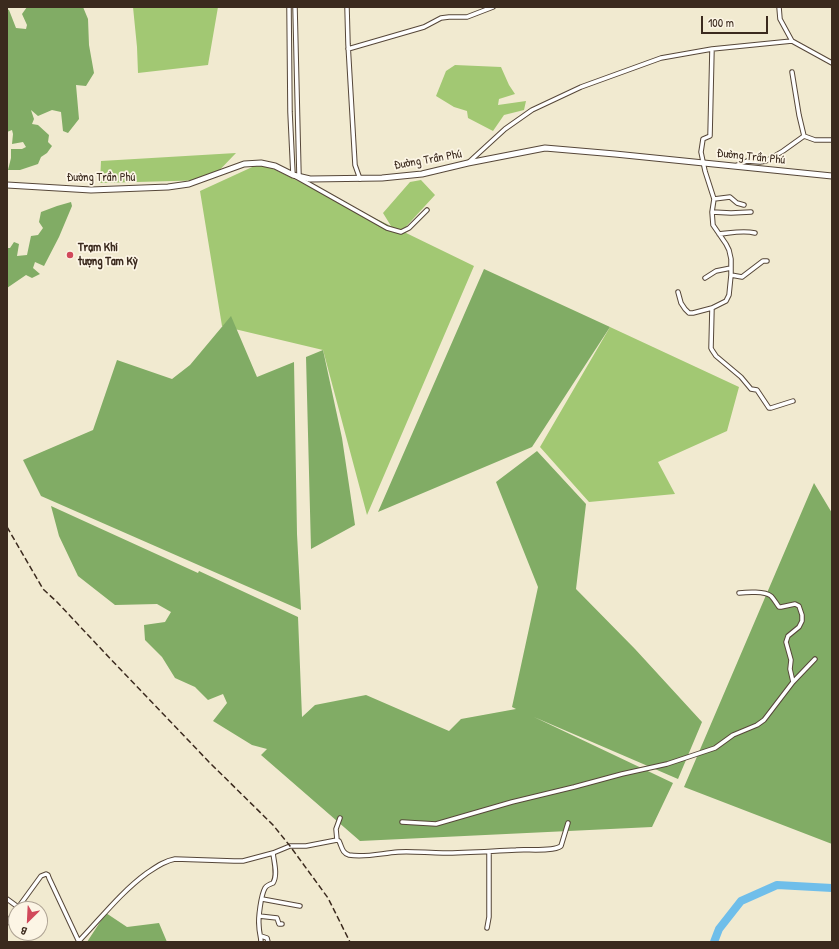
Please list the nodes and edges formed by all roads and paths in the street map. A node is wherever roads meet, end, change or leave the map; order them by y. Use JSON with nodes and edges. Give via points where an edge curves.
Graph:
{"nodes":[{"id":1,"x":289,"y":7,"type":"edge"},
{"id":2,"x":295,"y":7,"type":"edge"},
{"id":3,"x":347,"y":7,"type":"edge"},
{"id":4,"x":493,"y":7,"type":"edge"},
{"id":5,"x":779,"y":7,"type":"edge"},
{"id":6,"x":792,"y":41,"type":"junction"},
{"id":7,"x":348,"y":49,"type":"junction"},
{"id":8,"x":712,"y":49,"type":"junction"},
{"id":9,"x":832,"y":63,"type":"edge"},
{"id":10,"x":792,"y":72,"type":"dead end"},
{"id":11,"x":804,"y":136,"type":"junction"},
{"id":12,"x":832,"y":140,"type":"edge"},
{"id":13,"x":468,"y":163,"type":"junction"},
{"id":14,"x":704,"y":163,"type":"junction"},
{"id":15,"x":735,"y":166,"type":"junction"},
{"id":16,"x":293,"y":175,"type":"junction"},
{"id":17,"x":299,"y":176,"type":"junction"},
{"id":18,"x":832,"y":176,"type":"edge"},
{"id":19,"x":360,"y":179,"type":"junction"},
{"id":20,"x":7,"y":185,"type":"edge"},
{"id":21,"x":714,"y":199,"type":"junction"},
{"id":22,"x":744,"y":205,"type":"dead end"},
{"id":23,"x":428,"y":210,"type":"dead end"},
{"id":24,"x":712,"y":212,"type":"junction"},
{"id":25,"x":751,"y":212,"type":"dead end"},
{"id":26,"x":755,"y":233,"type":"dead end"},
{"id":27,"x":719,"y":234,"type":"junction"},
{"id":28,"x":767,"y":262,"type":"dead end"},
{"id":29,"x":731,"y":268,"type":"junction"},
{"id":30,"x":731,"y":275,"type":"junction"},
{"id":31,"x":705,"y":278,"type":"dead end"},
{"id":32,"x":678,"y":292,"type":"dead end"},
{"id":33,"x":712,"y":308,"type":"junction"},
{"id":34,"x":793,"y":401,"type":"dead end"},
{"id":35,"x":739,"y":592,"type":"dead end"},
{"id":36,"x":815,"y":659,"type":"dead end"},
{"id":37,"x":793,"y":682,"type":"junction"},
{"id":38,"x":340,"y":818,"type":"dead end"},
{"id":39,"x":402,"y":822,"type":"dead end"},
{"id":40,"x":568,"y":823,"type":"dead end"},
{"id":41,"x":336,"y":840,"type":"junction"},
{"id":42,"x":489,"y":852,"type":"junction"},
{"id":43,"x":273,"y":853,"type":"junction"},
{"id":44,"x":262,"y":899,"type":"junction"},
{"id":45,"x":23,"y":901,"type":"edge"},
{"id":46,"x":300,"y":906,"type":"dead end"},
{"id":47,"x":259,"y":916,"type":"junction"},
{"id":48,"x":282,"y":924,"type":"dead end"},
{"id":49,"x":487,"y":928,"type":"dead end"},
{"id":50,"x":261,"y":936,"type":"junction"},
{"id":51,"x":79,"y":942,"type":"edge"},
{"id":52,"x":261,"y":942,"type":"edge"},
{"id":53,"x":268,"y":942,"type":"edge"}],
"edges":[{"from":1,"to":16,"type":"street"},
{"from":2,"to":17,"type":"street"},
{"from":3,"to":7,"type":"street"},
{"from":4,"to":7,"type":"street","via":[[467,17],[441,18],[424,27]]},
{"from":5,"to":6,"type":"street","via":[[780,19]]},
{"from":6,"to":8,"type":"street"},
{"from":6,"to":9,"type":"street"},
{"from":7,"to":19,"type":"street","via":[[354,165]]},
{"from":8,"to":13,"type":"street","via":[[661,58],[581,87],[532,110],[505,129]]},
{"from":8,"to":14,"type":"street","via":[[710,136],[702,140],[701,152]]},
{"from":10,"to":11,"type":"street"},
{"from":11,"to":12,"type":"street","via":[[815,140]]},
{"from":11,"to":15,"type":"street","via":[[766,161],[748,161]]},
{"from":13,"to":14,"type":"main road","name":"Đường Trần Phú","via":[[545,148]]},
{"from":13,"to":19,"type":"main road","name":"Đường Trần Phú","via":[[422,174]]},
{"from":14,"to":15,"type":"main road","name":"Đường Trần Phú"},
{"from":14,"to":21,"type":"street"},
{"from":15,"to":18,"type":"main road","name":"Đường Trần Phú"},
{"from":16,"to":17,"type":"main road","name":"Đường Trần Phú"},
{"from":16,"to":20,"type":"main road","name":"Đường Trần Phú","via":[[275,166],[252,163],[190,184],[168,187],[91,190]]},
{"from":16,"to":23,"type":"street","via":[[386,228],[401,232]]},
{"from":17,"to":19,"type":"main road","name":"Đường Trần Phú","via":[[310,179]]},
{"from":21,"to":22,"type":"street","via":[[730,197],[737,204]]},
{"from":21,"to":24,"type":"street"},
{"from":24,"to":25,"type":"street"},
{"from":24,"to":27,"type":"street","via":[[713,225]]},
{"from":26,"to":27,"type":"street"},
{"from":27,"to":29,"type":"street","via":[[729,250]]},
{"from":28,"to":30,"type":"street","via":[[763,261],[742,277]]},
{"from":29,"to":30,"type":"street"},
{"from":29,"to":31,"type":"street","via":[[716,271]]},
{"from":30,"to":33,"type":"street","via":[[728,299]]},
{"from":32,"to":33,"type":"street","via":[[681,303],[689,313]]},
{"from":33,"to":34,"type":"street","via":[[711,348],[714,354],[751,389],[757,390],[769,408]]},
{"from":35,"to":37,"type":"street","via":[[767,594],[781,607],[795,604],[800,606],[802,621],[799,628],[788,636],[786,642]]},
{"from":36,"to":37,"type":"street"},
{"from":37,"to":39,"type":"street","via":[[764,720],[733,735],[715,748],[667,764],[512,802],[436,824]]},
{"from":38,"to":41,"type":"street"},
{"from":40,"to":42,"type":"street","via":[[559,847]]},
{"from":41,"to":42,"type":"street","via":[[344,852],[350,855]]},
{"from":41,"to":43,"type":"street","via":[[306,846],[290,846]]},
{"from":42,"to":49,"type":"street","via":[[490,917]]},
{"from":43,"to":44,"type":"street","via":[[275,880],[264,888]]},
{"from":43,"to":51,"type":"street","via":[[243,861],[175,859],[160,864],[118,898]]},
{"from":44,"to":46,"type":"street"},
{"from":44,"to":47,"type":"street"},
{"from":45,"to":51,"type":"street","via":[[41,876],[46,874]]},
{"from":47,"to":48,"type":"street","via":[[276,918],[279,924]]},
{"from":47,"to":50,"type":"street"},
{"from":50,"to":52,"type":"street"},
{"from":50,"to":53,"type":"street","via":[[267,938]]}]}
